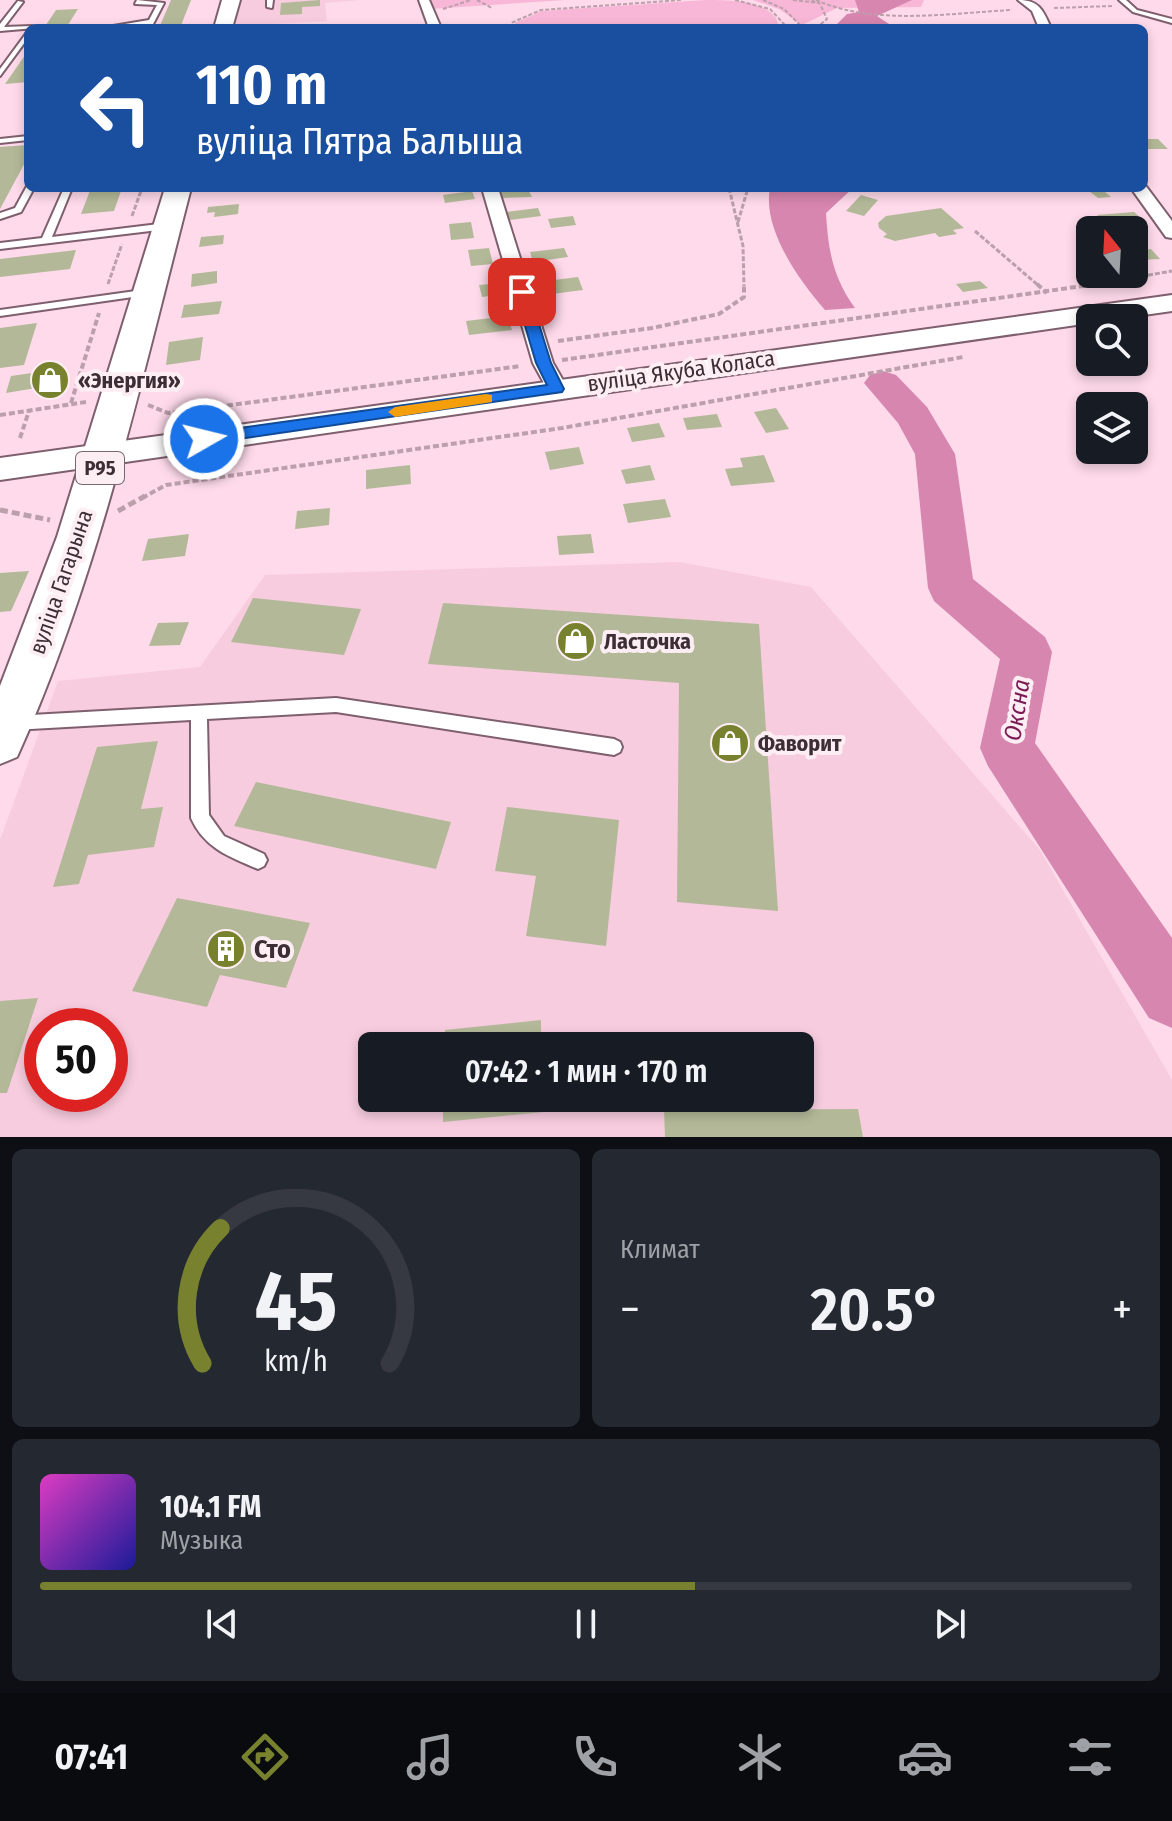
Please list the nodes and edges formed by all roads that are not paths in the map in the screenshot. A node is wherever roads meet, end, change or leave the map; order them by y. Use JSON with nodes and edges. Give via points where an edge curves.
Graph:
{"nodes":[{"id":1,"x":140,"y":0,"type":"edge"},
{"id":2,"x":231,"y":0,"type":"edge"},
{"id":3,"x":424,"y":0,"type":"edge"},
{"id":4,"x":1023,"y":0,"type":"edge"},
{"id":5,"x":1122,"y":0,"type":"edge"},
{"id":6,"x":20,"y":2,"type":"edge"},
{"id":7,"x":1172,"y":21,"type":"edge"},
{"id":8,"x":150,"y":24,"type":"edge"},
{"id":9,"x":224,"y":24,"type":"edge"},
{"id":10,"x":433,"y":24,"type":"edge"},
{"id":11,"x":1043,"y":24,"type":"edge"},
{"id":12,"x":0,"y":28,"type":"edge"},
{"id":13,"x":24,"y":28,"type":"edge"},
{"id":14,"x":24,"y":39,"type":"edge"},
{"id":15,"x":0,"y":74,"type":"edge"},
{"id":16,"x":24,"y":138,"type":"edge"},
{"id":17,"x":0,"y":141,"type":"edge"},
{"id":18,"x":28,"y":192,"type":"edge"},
{"id":19,"x":66,"y":192,"type":"edge"},
{"id":20,"x":177,"y":192,"type":"edge"},
{"id":21,"x":491,"y":192,"type":"edge"},
{"id":22,"x":1142,"y":192,"type":"edge"},
{"id":23,"x":0,"y":216,"type":"edge"},
{"id":24,"x":167,"y":226,"type":"junction"},
{"id":25,"x":1172,"y":233,"type":"edge"},
{"id":26,"x":46,"y":240,"type":"junction"},
{"id":27,"x":0,"y":246,"type":"edge"},
{"id":28,"x":151,"y":292,"type":"junction"},
{"id":29,"x":1172,"y":303,"type":"edge"},
{"id":30,"x":0,"y":313,"type":"edge"},
{"id":31,"x":550,"y":376,"type":"junction"},
{"id":32,"x":104,"y":453,"type":"junction"},
{"id":33,"x":0,"y":469,"type":"edge"},
{"id":34,"x":199,"y":713,"type":"junction"},
{"id":35,"x":4,"y":732,"type":"edge"},
{"id":36,"x":614,"y":747,"type":"dead end"},
{"id":37,"x":258,"y":860,"type":"dead end"}],
"edges":[{"from":1,"to":8,"type":"lane","via":[[138,4],[161,3]]},
{"from":2,"to":9,"type":"main road"},
{"from":3,"to":10,"type":"street"},
{"from":4,"to":11,"type":"street","via":[[1037,9]]},
{"from":5,"to":7,"type":"lane","via":[[1135,11]]},
{"from":6,"to":12,"type":"lane"},
{"from":12,"to":13,"type":"lane"},
{"from":14,"to":15,"type":"lane"},
{"from":16,"to":17,"type":"lane"},
{"from":18,"to":23,"type":"lane","via":[[18,210]]},
{"from":19,"to":26,"type":"lane"},
{"from":20,"to":24,"type":"main road","name":"вуліца Гагарына","number":"Р95"},
{"from":21,"to":31,"type":"street"},
{"from":22,"to":25,"type":"street"},
{"from":24,"to":26,"type":"lane"},
{"from":24,"to":28,"type":"main road","name":"вуліца Гагарына","number":"Р95"},
{"from":26,"to":27,"type":"lane"},
{"from":28,"to":30,"type":"lane"},
{"from":28,"to":32,"type":"main road","name":"вуліца Гагарына","number":"Р95"},
{"from":29,"to":31,"type":"main road","name":"вуліца Якуба Коласа"},
{"from":31,"to":32,"type":"main road","name":"вуліца Якуба Коласа"},
{"from":32,"to":33,"type":"main road","name":"вуліца Якуба Коласа"},
{"from":32,"to":35,"type":"main road","name":"вуліца Гагарына","number":"Р95","via":[[57,601]]},
{"from":34,"to":35,"type":"lane"},
{"from":34,"to":36,"type":"lane","via":[[336,705]]},
{"from":34,"to":37,"type":"lane","via":[[200,818],[218,842]]}]}
